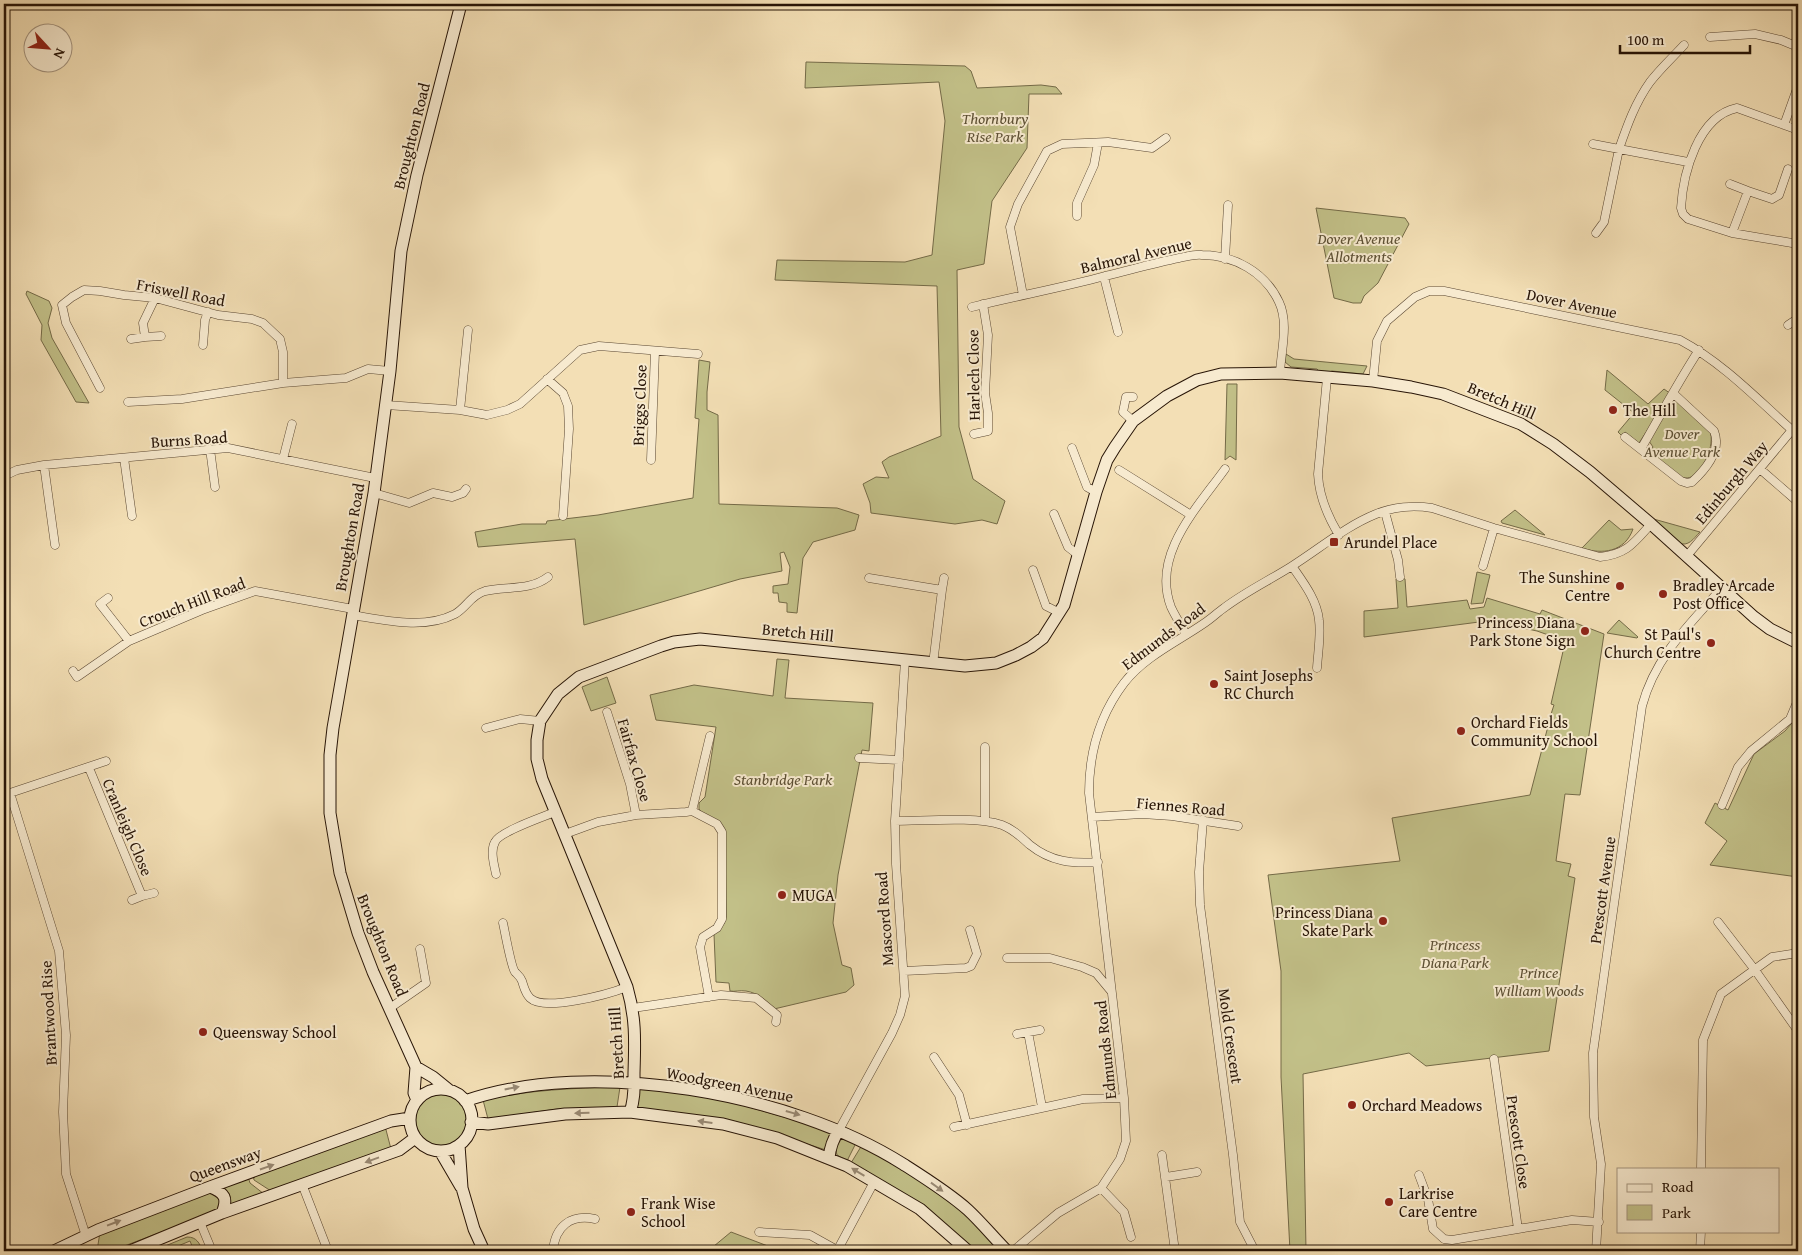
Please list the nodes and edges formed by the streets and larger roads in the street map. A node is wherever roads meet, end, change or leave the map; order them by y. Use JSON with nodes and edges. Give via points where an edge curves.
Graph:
{"nodes":[{"id":1,"x":461,"y":4,"type":"edge"},
{"id":2,"x":1710,"y":37,"type":"dead end"},
{"id":3,"x":1684,"y":45,"type":"dead end"},
{"id":4,"x":1798,"y":47,"type":"edge"},
{"id":5,"x":1798,"y":86,"type":"edge"},
{"id":6,"x":1784,"y":125,"type":"junction"},
{"id":7,"x":1798,"y":130,"type":"edge"},
{"id":8,"x":1166,"y":138,"type":"dead end"},
{"id":9,"x":1098,"y":143,"type":"junction"},
{"id":10,"x":1593,"y":144,"type":"dead end"},
{"id":11,"x":1618,"y":150,"type":"junction"},
{"id":12,"x":1688,"y":162,"type":"junction"},
{"id":13,"x":1788,"y":169,"type":"dead end"},
{"id":14,"x":1730,"y":184,"type":"dead end"},
{"id":15,"x":1748,"y":191,"type":"junction"},
{"id":16,"x":1228,"y":206,"type":"dead end"},
{"id":17,"x":1077,"y":216,"type":"dead end"},
{"id":18,"x":1732,"y":232,"type":"junction"},
{"id":19,"x":1596,"y":233,"type":"dead end"},
{"id":20,"x":1798,"y":244,"type":"edge"},
{"id":21,"x":1225,"y":259,"type":"junction"},
{"id":22,"x":1104,"y":276,"type":"junction"},
{"id":23,"x":1023,"y":295,"type":"junction"},
{"id":24,"x":155,"y":298,"type":"junction"},
{"id":25,"x":983,"y":304,"type":"junction"},
{"id":26,"x":972,"y":307,"type":"dead end"},
{"id":27,"x":208,"y":312,"type":"junction"},
{"id":28,"x":1798,"y":320,"type":"edge"},
{"id":29,"x":1788,"y":325,"type":"dead end"},
{"id":30,"x":468,"y":330,"type":"dead end"},
{"id":31,"x":1118,"y":332,"type":"dead end"},
{"id":32,"x":161,"y":336,"type":"dead end"},
{"id":33,"x":145,"y":337,"type":"junction"},
{"id":34,"x":131,"y":339,"type":"dead end"},
{"id":35,"x":203,"y":345,"type":"dead end"},
{"id":36,"x":1699,"y":350,"type":"junction"},
{"id":37,"x":655,"y":351,"type":"junction"},
{"id":38,"x":698,"y":354,"type":"dead end"},
{"id":39,"x":390,"y":371,"type":"junction"},
{"id":40,"x":1280,"y":373,"type":"junction"},
{"id":41,"x":547,"y":378,"type":"junction"},
{"id":42,"x":1327,"y":378,"type":"junction"},
{"id":43,"x":1374,"y":381,"type":"junction"},
{"id":44,"x":283,"y":383,"type":"junction"},
{"id":45,"x":100,"y":388,"type":"dead end"},
{"id":46,"x":1674,"y":394,"type":"junction"},
{"id":47,"x":1133,"y":397,"type":"dead end"},
{"id":48,"x":128,"y":402,"type":"dead end"},
{"id":49,"x":386,"y":405,"type":"junction"},
{"id":50,"x":460,"y":410,"type":"junction"},
{"id":51,"x":1133,"y":421,"type":"junction"},
{"id":52,"x":292,"y":424,"type":"dead end"},
{"id":53,"x":1795,"y":429,"type":"edge"},
{"id":54,"x":974,"y":434,"type":"dead end"},
{"id":55,"x":1625,"y":437,"type":"dead end"},
{"id":56,"x":1072,"y":448,"type":"dead end"},
{"id":57,"x":210,"y":449,"type":"junction"},
{"id":58,"x":1641,"y":449,"type":"junction"},
{"id":59,"x":124,"y":458,"type":"junction"},
{"id":60,"x":284,"y":460,"type":"junction"},
{"id":61,"x":651,"y":460,"type":"dead end"},
{"id":62,"x":44,"y":465,"type":"junction"},
{"id":63,"x":1225,"y":469,"type":"dead end"},
{"id":64,"x":1760,"y":469,"type":"junction"},
{"id":65,"x":1119,"y":470,"type":"dead end"},
{"id":66,"x":4,"y":476,"type":"edge"},
{"id":67,"x":375,"y":478,"type":"junction"},
{"id":68,"x":215,"y":487,"type":"dead end"},
{"id":69,"x":466,"y":489,"type":"dead end"},
{"id":70,"x":1096,"y":492,"type":"junction"},
{"id":71,"x":374,"y":493,"type":"junction"},
{"id":72,"x":1798,"y":502,"type":"edge"},
{"id":73,"x":1385,"y":512,"type":"junction"},
{"id":74,"x":1054,"y":514,"type":"dead end"},
{"id":75,"x":1192,"y":515,"type":"junction"},
{"id":76,"x":132,"y":516,"type":"dead end"},
{"id":77,"x":563,"y":516,"type":"dead end"},
{"id":78,"x":1651,"y":524,"type":"junction"},
{"id":79,"x":1494,"y":528,"type":"junction"},
{"id":80,"x":1339,"y":535,"type":"junction"},
{"id":81,"x":55,"y":545,"type":"dead end"},
{"id":82,"x":1077,"y":554,"type":"junction"},
{"id":83,"x":1686,"y":557,"type":"junction"},
{"id":84,"x":1292,"y":566,"type":"junction"},
{"id":85,"x":1483,"y":566,"type":"dead end"},
{"id":86,"x":1033,"y":570,"type":"dead end"},
{"id":87,"x":1400,"y":576,"type":"dead end"},
{"id":88,"x":548,"y":577,"type":"dead end"},
{"id":89,"x":869,"y":578,"type":"dead end"},
{"id":90,"x":944,"y":578,"type":"dead end"},
{"id":91,"x":1721,"y":589,"type":"junction"},
{"id":92,"x":942,"y":590,"type":"junction"},
{"id":93,"x":108,"y":598,"type":"dead end"},
{"id":94,"x":352,"y":612,"type":"junction"},
{"id":95,"x":1060,"y":614,"type":"junction"},
{"id":96,"x":1186,"y":634,"type":"junction"},
{"id":97,"x":130,"y":641,"type":"junction"},
{"id":98,"x":1798,"y":643,"type":"edge"},
{"id":99,"x":905,"y":660,"type":"junction"},
{"id":100,"x":933,"y":664,"type":"junction"},
{"id":101,"x":1317,"y":668,"type":"dead end"},
{"id":102,"x":73,"y":670,"type":"dead end"},
{"id":103,"x":1798,"y":700,"type":"edge"},
{"id":104,"x":607,"y":712,"type":"dead end"},
{"id":105,"x":540,"y":721,"type":"junction"},
{"id":106,"x":486,"y":728,"type":"dead end"},
{"id":107,"x":710,"y":736,"type":"dead end"},
{"id":108,"x":985,"y":747,"type":"dead end"},
{"id":109,"x":859,"y":758,"type":"dead end"},
{"id":110,"x":899,"y":760,"type":"junction"},
{"id":111,"x":106,"y":761,"type":"dead end"},
{"id":112,"x":89,"y":768,"type":"junction"},
{"id":113,"x":7,"y":793,"type":"edge"},
{"id":114,"x":1722,"y":805,"type":"dead end"},
{"id":115,"x":692,"y":811,"type":"junction"},
{"id":116,"x":555,"y":812,"type":"junction"},
{"id":117,"x":636,"y":815,"type":"junction"},
{"id":118,"x":1092,"y":817,"type":"junction"},
{"id":119,"x":1204,"y":820,"type":"junction"},
{"id":120,"x":895,"y":821,"type":"junction"},
{"id":121,"x":985,"y":821,"type":"junction"},
{"id":122,"x":1238,"y":826,"type":"dead end"},
{"id":123,"x":565,"y":834,"type":"junction"},
{"id":124,"x":1098,"y":862,"type":"junction"},
{"id":125,"x":496,"y":874,"type":"dead end"},
{"id":126,"x":154,"y":892,"type":"dead end"},
{"id":127,"x":142,"y":896,"type":"junction"},
{"id":128,"x":132,"y":900,"type":"dead end"},
{"id":129,"x":1718,"y":922,"type":"dead end"},
{"id":130,"x":503,"y":924,"type":"dead end"},
{"id":131,"x":970,"y":930,"type":"dead end"},
{"id":132,"x":420,"y":949,"type":"dead end"},
{"id":133,"x":1798,"y":953,"type":"edge"},
{"id":134,"x":1007,"y":958,"type":"dead end"},
{"id":135,"x":1755,"y":970,"type":"junction"},
{"id":136,"x":904,"y":971,"type":"junction"},
{"id":137,"x":626,"y":987,"type":"junction"},
{"id":138,"x":1112,"y":993,"type":"junction"},
{"id":139,"x":709,"y":997,"type":"junction"},
{"id":140,"x":390,"y":1008,"type":"junction"},
{"id":141,"x":633,"y":1008,"type":"junction"},
{"id":142,"x":779,"y":1015,"type":"dead end"},
{"id":143,"x":1040,"y":1030,"type":"dead end"},
{"id":144,"x":1798,"y":1031,"type":"edge"},
{"id":145,"x":1028,"y":1032,"type":"junction"},
{"id":146,"x":1016,"y":1034,"type":"dead end"},
{"id":147,"x":934,"y":1057,"type":"dead end"},
{"id":148,"x":1494,"y":1059,"type":"dead end"},
{"id":149,"x":416,"y":1067,"type":"junction"},
{"id":150,"x":635,"y":1083,"type":"junction"},
{"id":151,"x":449,"y":1090,"type":"junction"},
{"id":152,"x":1124,"y":1098,"type":"junction"},
{"id":153,"x":417,"y":1100,"type":"junction"},
{"id":154,"x":465,"y":1101,"type":"junction"},
{"id":155,"x":1042,"y":1107,"type":"junction"},
{"id":156,"x":630,"y":1112,"type":"junction"},
{"id":157,"x":410,"y":1118,"type":"junction"},
{"id":158,"x":472,"y":1122,"type":"junction"},
{"id":159,"x":966,"y":1125,"type":"junction"},
{"id":160,"x":954,"y":1127,"type":"dead end"},
{"id":161,"x":839,"y":1130,"type":"junction"},
{"id":162,"x":415,"y":1138,"type":"junction"},
{"id":163,"x":459,"y":1145,"type":"junction"},
{"id":164,"x":440,"y":1151,"type":"junction"},
{"id":165,"x":1162,"y":1155,"type":"dead end"},
{"id":166,"x":829,"y":1158,"type":"junction"},
{"id":167,"x":1702,"y":1168,"type":"edge"},
{"id":168,"x":1197,"y":1172,"type":"dead end"},
{"id":169,"x":1419,"y":1174,"type":"dead end"},
{"id":170,"x":1166,"y":1177,"type":"junction"},
{"id":171,"x":874,"y":1182,"type":"junction"},
{"id":172,"x":302,"y":1184,"type":"junction"},
{"id":173,"x":210,"y":1187,"type":"junction"},
{"id":174,"x":462,"y":1188,"type":"junction"},
{"id":175,"x":1101,"y":1188,"type":"junction"},
{"id":176,"x":222,"y":1213,"type":"junction"},
{"id":177,"x":595,"y":1219,"type":"dead end"},
{"id":178,"x":200,"y":1222,"type":"junction"},
{"id":179,"x":1599,"y":1222,"type":"junction"},
{"id":180,"x":1518,"y":1229,"type":"junction"},
{"id":181,"x":759,"y":1232,"type":"dead end"},
{"id":182,"x":1701,"y":1232,"type":"edge"},
{"id":183,"x":86,"y":1236,"type":"junction"},
{"id":184,"x":1131,"y":1237,"type":"dead end"},
{"id":185,"x":54,"y":1251,"type":"edge"},
{"id":186,"x":130,"y":1251,"type":"edge"},
{"id":187,"x":212,"y":1251,"type":"edge"},
{"id":188,"x":328,"y":1251,"type":"edge"},
{"id":189,"x":484,"y":1251,"type":"edge"},
{"id":190,"x":553,"y":1251,"type":"edge"},
{"id":191,"x":837,"y":1251,"type":"edge"},
{"id":192,"x":968,"y":1251,"type":"edge"},
{"id":193,"x":1007,"y":1251,"type":"edge"},
{"id":194,"x":1013,"y":1251,"type":"edge"},
{"id":195,"x":1175,"y":1251,"type":"edge"},
{"id":196,"x":1255,"y":1251,"type":"edge"},
{"id":197,"x":1596,"y":1251,"type":"edge"},
{"id":198,"x":1700,"y":1251,"type":"edge"}],
"edges":[{"from":1,"to":39,"type":"street","name":"Broughton Road","via":[[401,251]]},
{"from":2,"to":4,"type":"street","via":[[1755,34]]},
{"from":3,"to":11,"type":"street","via":[[1640,97]]},
{"from":5,"to":6,"type":"street"},
{"from":6,"to":7,"type":"street"},
{"from":6,"to":12,"type":"street","via":[[1737,108],[1728,110],[1705,130]]},
{"from":8,"to":9,"type":"street","via":[[1152,148]]},
{"from":9,"to":17,"type":"street","via":[[1094,165],[1077,203]]},
{"from":9,"to":23,"type":"street","via":[[1062,144],[1047,152],[1018,204],[1010,227]]},
{"from":10,"to":11,"type":"street"},
{"from":11,"to":12,"type":"street"},
{"from":11,"to":19,"type":"street","via":[[1604,222]]},
{"from":12,"to":18,"type":"street","via":[[1682,214],[1688,219]]},
{"from":13,"to":15,"type":"street","via":[[1779,195],[1772,199]]},
{"from":14,"to":15,"type":"street"},
{"from":15,"to":18,"type":"street"},
{"from":16,"to":21,"type":"street"},
{"from":18,"to":20,"type":"street"},
{"from":21,"to":22,"type":"street","name":"Balmoral Avenue","via":[[1200,254]]},
{"from":21,"to":40,"type":"street","name":"Balmoral Avenue","via":[[1245,265],[1258,275],[1279,302],[1283,318]]},
{"from":22,"to":23,"type":"street","name":"Balmoral Avenue"},
{"from":22,"to":31,"type":"street"},
{"from":23,"to":25,"type":"street","name":"Balmoral Avenue"},
{"from":24,"to":27,"type":"street","name":"Friswell Road"},
{"from":24,"to":33,"type":"street","via":[[143,323]]},
{"from":24,"to":45,"type":"street","name":"Friswell Road","via":[[84,290],[62,305],[66,323]]},
{"from":25,"to":26,"type":"street","name":"Balmoral Avenue"},
{"from":25,"to":54,"type":"street","name":"Harlech Close","via":[[988,335],[985,393],[988,431]]},
{"from":27,"to":35,"type":"street"},
{"from":27,"to":44,"type":"street","name":"Friswell Road","via":[[252,319],[272,330],[282,346]]},
{"from":28,"to":29,"type":"street"},
{"from":30,"to":50,"type":"street"},
{"from":32,"to":33,"type":"street"},
{"from":33,"to":34,"type":"street"},
{"from":36,"to":43,"type":"street","name":"Dover Avenue","via":[[1680,340],[1476,296],[1444,290],[1429,291],[1415,297],[1387,321],[1377,340]]},
{"from":36,"to":46,"type":"street"},
{"from":36,"to":53,"type":"street","name":"Dover Avenue"},
{"from":37,"to":38,"type":"street"},
{"from":37,"to":41,"type":"street","via":[[599,346],[580,350]]},
{"from":37,"to":61,"type":"street","name":"Briggs Close"},
{"from":39,"to":44,"type":"street","via":[[368,369],[346,378]]},
{"from":39,"to":49,"type":"street","name":"Broughton Road"},
{"from":40,"to":42,"type":"street","name":"Bretch Hill"},
{"from":40,"to":51,"type":"street","name":"Bretch Hill","via":[[1221,374],[1197,380],[1167,396]]},
{"from":41,"to":50,"type":"street","via":[[520,404],[507,410],[487,415]]},
{"from":41,"to":77,"type":"street","via":[[563,393],[568,406]]},
{"from":42,"to":43,"type":"street","name":"Bretch Hill"},
{"from":42,"to":80,"type":"street","via":[[1318,474],[1332,524]]},
{"from":43,"to":78,"type":"street","name":"Bretch Hill","via":[[1442,394],[1521,424],[1570,456]]},
{"from":44,"to":48,"type":"street","via":[[182,399]]},
{"from":46,"to":58,"type":"street"},
{"from":46,"to":58,"type":"street","via":[[1714,431],[1714,455],[1695,479],[1687,483]]},
{"from":47,"to":51,"type":"street","via":[[1126,398],[1123,412]]},
{"from":49,"to":50,"type":"street"},
{"from":49,"to":67,"type":"street","name":"Broughton Road"},
{"from":51,"to":70,"type":"street","name":"Bretch Hill","via":[[1107,460]]},
{"from":52,"to":60,"type":"street"},
{"from":53,"to":64,"type":"street","name":"Edinburgh Way"},
{"from":55,"to":58,"type":"street"},
{"from":56,"to":70,"type":"street","via":[[1087,487]]},
{"from":57,"to":59,"type":"street","name":"Burns Road"},
{"from":57,"to":60,"type":"street","name":"Burns Road","via":[[228,448]]},
{"from":57,"to":68,"type":"street"},
{"from":59,"to":62,"type":"street","name":"Burns Road"},
{"from":59,"to":76,"type":"street"},
{"from":60,"to":67,"type":"street","name":"Burns Road"},
{"from":62,"to":66,"type":"street","name":"Burns Road"},
{"from":62,"to":81,"type":"street"},
{"from":63,"to":75,"type":"street"},
{"from":64,"to":72,"type":"street"},
{"from":64,"to":83,"type":"street","name":"Edinburgh Way"},
{"from":65,"to":75,"type":"street"},
{"from":67,"to":71,"type":"street","name":"Broughton Road"},
{"from":69,"to":71,"type":"street","via":[[452,497],[433,493],[409,503]]},
{"from":70,"to":82,"type":"street","name":"Bretch Hill"},
{"from":71,"to":94,"type":"street","name":"Broughton Road"},
{"from":73,"to":79,"type":"street","name":"Edmunds Road","via":[[1422,506]]},
{"from":73,"to":80,"type":"street","name":"Edmunds Road","via":[[1369,517]]},
{"from":73,"to":87,"type":"street"},
{"from":74,"to":82,"type":"street","via":[[1068,547]]},
{"from":75,"to":96,"type":"street","via":[[1170,551],[1166,578],[1171,606]]},
{"from":78,"to":79,"type":"street","name":"Edmunds Road","via":[[1626,550],[1600,557]]},
{"from":78,"to":83,"type":"street","name":"Bretch Hill"},
{"from":79,"to":85,"type":"street"},
{"from":80,"to":84,"type":"street","name":"Edmunds Road"},
{"from":82,"to":95,"type":"street","name":"Bretch Hill"},
{"from":83,"to":91,"type":"street","name":"Bretch Hill"},
{"from":84,"to":96,"type":"street","name":"Edmunds Road"},
{"from":84,"to":101,"type":"street","via":[[1305,586],[1319,619]]},
{"from":86,"to":95,"type":"street","via":[[1046,606]]},
{"from":88,"to":94,"type":"street","name":"Crouch Hill Road","via":[[530,586],[477,593],[457,613],[429,621],[411,623]]},
{"from":89,"to":92,"type":"street"},
{"from":90,"to":92,"type":"street"},
{"from":91,"to":98,"type":"street","name":"Bretch Hill","via":[[1770,629]]},
{"from":91,"to":179,"type":"street","name":"Prescott Avenue","via":[[1666,652],[1642,706],[1593,1053],[1594,1116],[1602,1164]]},
{"from":92,"to":100,"type":"street"},
{"from":93,"to":97,"type":"street","name":"Crouch Hill Road","via":[[100,604]]},
{"from":94,"to":97,"type":"street","name":"Crouch Hill Road","via":[[255,591]]},
{"from":94,"to":140,"type":"street","name":"Broughton Road","via":[[330,755],[330,813],[345,893],[373,972]]},
{"from":95,"to":100,"type":"street","name":"Bretch Hill","via":[[1043,638],[996,663],[965,666]]},
{"from":96,"to":118,"type":"street","name":"Edmunds Road","via":[[1141,666],[1108,706],[1100,723],[1091,760],[1089,793]]},
{"from":97,"to":102,"type":"street","name":"Crouch Hill Road","via":[[77,677]]},
{"from":99,"to":100,"type":"street","name":"Bretch Hill"},
{"from":99,"to":105,"type":"street","name":"Bretch Hill","via":[[700,639],[674,642],[579,677],[558,694]]},
{"from":99,"to":110,"type":"street","name":"Mascord Road"},
{"from":103,"to":114,"type":"street","via":[[1790,719],[1751,751],[1738,767]]},
{"from":104,"to":117,"type":"street","name":"Fairfax Close","via":[[630,784]]},
{"from":105,"to":106,"type":"street","via":[[520,719]]},
{"from":105,"to":116,"type":"street","name":"Bretch Hill","via":[[537,759]]},
{"from":107,"to":115,"type":"street"},
{"from":108,"to":121,"type":"street"},
{"from":109,"to":110,"type":"street"},
{"from":110,"to":120,"type":"street","name":"Mascord Road"},
{"from":111,"to":112,"type":"street"},
{"from":112,"to":113,"type":"street"},
{"from":112,"to":127,"type":"street","name":"Cranleigh Close"},
{"from":113,"to":183,"type":"street","name":"Brantwood Rise","via":[[58,951],[66,1035],[63,1112],[66,1174]]},
{"from":115,"to":117,"type":"street"},
{"from":115,"to":139,"type":"street","via":[[717,824],[722,832],[722,919],[717,928],[703,937],[700,947]]},
{"from":116,"to":123,"type":"street","name":"Bretch Hill"},
{"from":116,"to":125,"type":"street","via":[[495,840],[492,849]]},
{"from":117,"to":123,"type":"street","via":[[598,822]]},
{"from":118,"to":119,"type":"street","name":"Fiennes Road","via":[[1142,814]]},
{"from":118,"to":124,"type":"street","name":"Edmunds Road"},
{"from":119,"to":122,"type":"street","name":"Fiennes Road"},
{"from":119,"to":196,"type":"street","name":"Mold Crescent","via":[[1199,872],[1200,905],[1240,1222]]},
{"from":120,"to":121,"type":"street"},
{"from":120,"to":136,"type":"street","name":"Mascord Road"},
{"from":121,"to":124,"type":"street","via":[[1012,830],[1052,858],[1079,863]]},
{"from":123,"to":137,"type":"street","name":"Bretch Hill"},
{"from":124,"to":138,"type":"street","name":"Edmunds Road"},
{"from":126,"to":127,"type":"street","name":"Cranleigh Close"},
{"from":127,"to":128,"type":"street","name":"Cranleigh Close"},
{"from":129,"to":135,"type":"street"},
{"from":130,"to":137,"type":"street","via":[[515,972],[522,979],[529,997],[535,1001],[543,1004],[580,1000]]},
{"from":131,"to":136,"type":"street","via":[[977,954],[971,966]]},
{"from":132,"to":140,"type":"street","via":[[426,983]]},
{"from":133,"to":135,"type":"street","via":[[1772,957]]},
{"from":134,"to":138,"type":"street","via":[[1050,958],[1082,966],[1096,973]]},
{"from":135,"to":144,"type":"street"},
{"from":135,"to":167,"type":"street","via":[[1721,994],[1703,1040]]},
{"from":136,"to":161,"type":"street","name":"Mascord Road","via":[[905,996],[900,1015]]},
{"from":137,"to":141,"type":"street","name":"Bretch Hill"},
{"from":138,"to":152,"type":"street","name":"Edmunds Road"},
{"from":139,"to":141,"type":"street"},
{"from":139,"to":142,"type":"street","via":[[756,998]]},
{"from":140,"to":149,"type":"street","name":"Broughton Road"},
{"from":141,"to":150,"type":"street","name":"Bretch Hill"},
{"from":143,"to":145,"type":"street"},
{"from":145,"to":146,"type":"street"},
{"from":145,"to":155,"type":"street"},
{"from":147,"to":159,"type":"street","via":[[959,1095]]},
{"from":148,"to":180,"type":"street","name":"Prescott Close"},
{"from":149,"to":151,"type":"street"},
{"from":149,"to":153,"type":"street","via":[[414,1093]]},
{"from":154,"to":150,"type":"street","name":"Woodgreen Avenue","one_way":true,"via":[[489,1093],[562,1082]]},
{"from":150,"to":156,"type":"street","name":"Bretch Hill"},
{"from":150,"to":161,"type":"street","name":"Woodgreen Avenue","one_way":true,"via":[[724,1096],[803,1116]]},
{"from":151,"to":153,"type":"street","via":[[432,1091]]},
{"from":151,"to":154,"type":"street"},
{"from":152,"to":155,"type":"street","via":[[1083,1099]]},
{"from":152,"to":175,"type":"street","name":"Edmunds Road","via":[[1126,1141],[1120,1159]]},
{"from":153,"to":157,"type":"street"},
{"from":154,"to":158,"type":"street"},
{"from":155,"to":159,"type":"street"},
{"from":156,"to":158,"type":"street","one_way":true,"via":[[565,1114],[488,1124]]},
{"from":166,"to":156,"type":"street","one_way":true,"via":[[777,1138],[722,1124]]},
{"from":157,"to":162,"type":"street"},
{"from":173,"to":157,"type":"street","name":"Queensway","one_way":true,"via":[[391,1121]]},
{"from":158,"to":163,"type":"street","via":[[468,1135]]},
{"from":159,"to":160,"type":"street"},
{"from":161,"to":166,"type":"street","name":"Mascord Road","via":[[833,1139]]},
{"from":161,"to":193,"type":"street","name":"Woodgreen Avenue","one_way":true,"via":[[902,1163],[967,1209]]},
{"from":162,"to":164,"type":"street","via":[[426,1148]]},
{"from":162,"to":172,"type":"street","one_way":true,"via":[[399,1150]]},
{"from":163,"to":164,"type":"street"},
{"from":163,"to":174,"type":"street"},
{"from":164,"to":174,"type":"street"},
{"from":165,"to":170,"type":"street"},
{"from":171,"to":166,"type":"street","one_way":true},
{"from":168,"to":170,"type":"street"},
{"from":169,"to":180,"type":"street","via":[[1428,1199],[1433,1229],[1444,1239]]},
{"from":170,"to":195,"type":"street"},
{"from":171,"to":191,"type":"street"},
{"from":171,"to":192,"type":"street","via":[[920,1209]]},
{"from":172,"to":176,"type":"street"},
{"from":172,"to":188,"type":"street"},
{"from":173,"to":176,"type":"street","via":[[225,1198]]},
{"from":183,"to":173,"type":"street","name":"Queensway","one_way":true},
{"from":174,"to":189,"type":"street"},
{"from":175,"to":184,"type":"street","via":[[1124,1212]]},
{"from":175,"to":194,"type":"street","name":"Edmunds Road","via":[[1058,1213]]},
{"from":176,"to":178,"type":"street"},
{"from":177,"to":190,"type":"street","via":[[571,1219],[561,1229]]},
{"from":178,"to":186,"type":"street"},
{"from":178,"to":187,"type":"street"},
{"from":179,"to":180,"type":"street","via":[[1572,1220]]},
{"from":179,"to":197,"type":"street","name":"Prescott Avenue"},
{"from":181,"to":191,"type":"street","via":[[810,1235]]},
{"from":182,"to":198,"type":"street"},
{"from":183,"to":185,"type":"street","name":"Queensway"}]}
